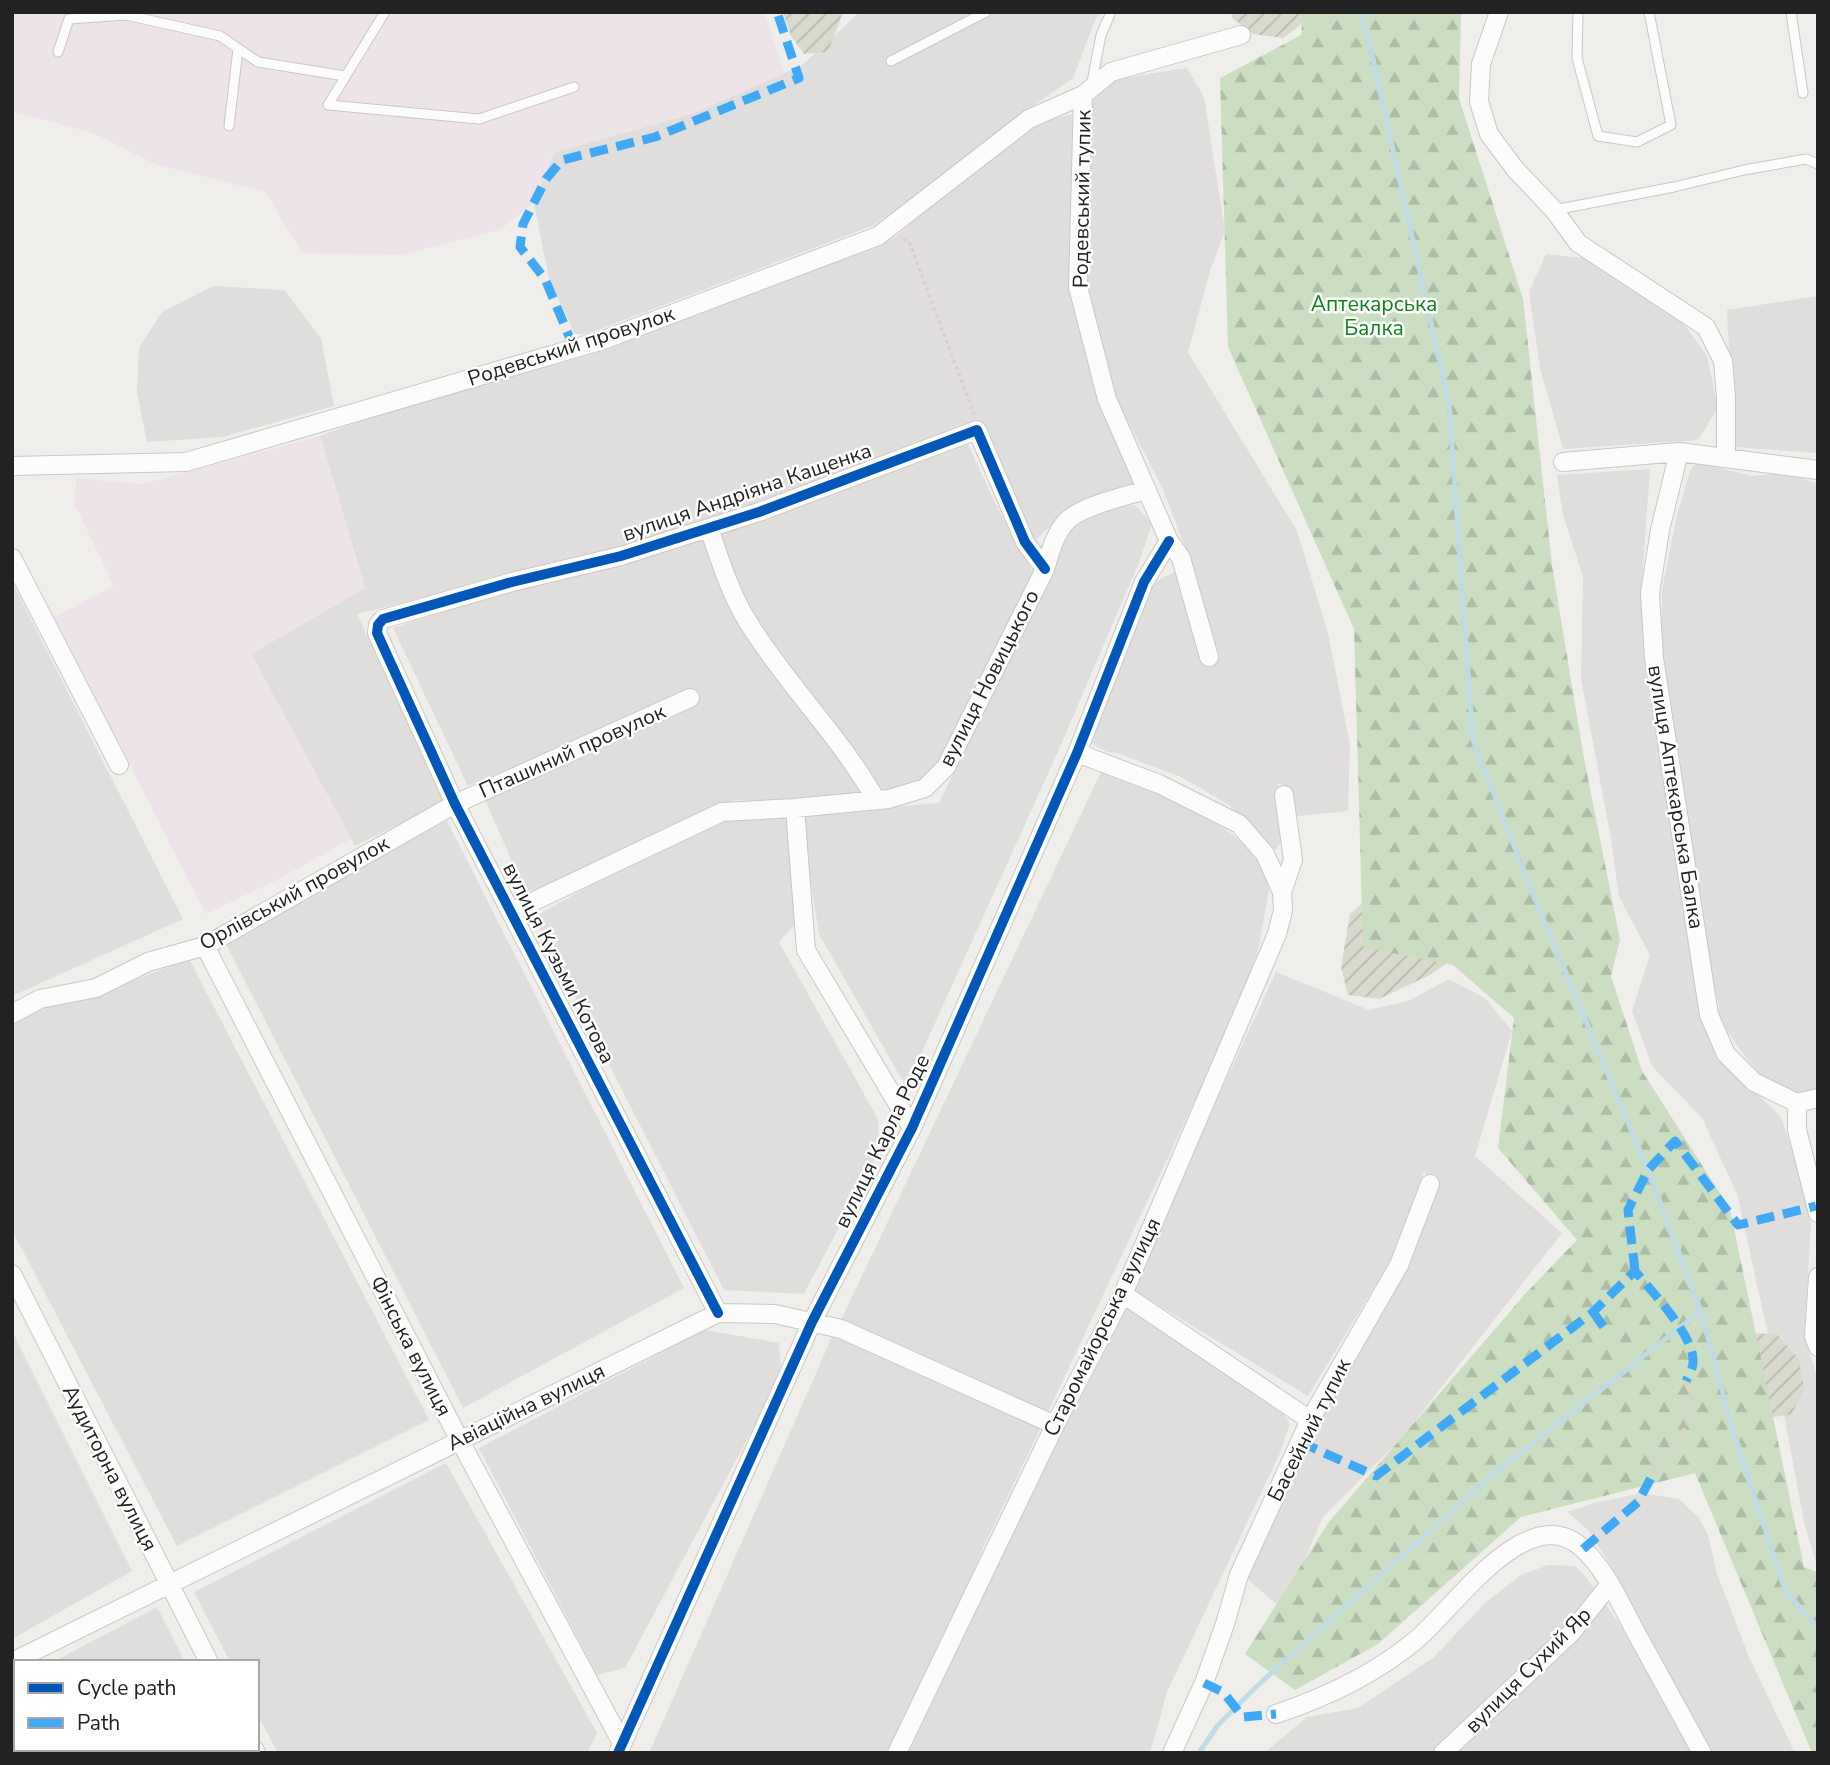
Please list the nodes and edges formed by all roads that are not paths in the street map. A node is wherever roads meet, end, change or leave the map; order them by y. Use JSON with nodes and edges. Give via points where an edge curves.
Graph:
{"nodes":[{"id":1,"x":385,"y":12,"type":"edge"},
{"id":2,"x":986,"y":12,"type":"edge"},
{"id":3,"x":1111,"y":12,"type":"edge"},
{"id":4,"x":1499,"y":12,"type":"edge"},
{"id":5,"x":1578,"y":12,"type":"edge"},
{"id":6,"x":1649,"y":12,"type":"edge"},
{"id":7,"x":1791,"y":12,"type":"edge"},
{"id":8,"x":1241,"y":35,"type":"dead end"},
{"id":9,"x":238,"y":49,"type":"junction"},
{"id":10,"x":58,"y":52,"type":"dead end"},
{"id":11,"x":891,"y":61,"type":"dead end"},
{"id":12,"x":345,"y":76,"type":"junction"},
{"id":13,"x":574,"y":88,"type":"dead end"},
{"id":14,"x":1087,"y":92,"type":"junction"},
{"id":15,"x":1803,"y":93,"type":"dead end"},
{"id":16,"x":229,"y":126,"type":"dead end"},
{"id":17,"x":1818,"y":164,"type":"edge"},
{"id":18,"x":1554,"y":210,"type":"junction"},
{"id":19,"x":1679,"y":452,"type":"junction"},
{"id":20,"x":1726,"y":458,"type":"junction"},
{"id":21,"x":1563,"y":462,"type":"dead end"},
{"id":22,"x":12,"y":466,"type":"edge"},
{"id":23,"x":1818,"y":470,"type":"edge"},
{"id":24,"x":1147,"y":490,"type":"junction"},
{"id":25,"x":709,"y":528,"type":"junction"},
{"id":26,"x":1169,"y":541,"type":"junction"},
{"id":27,"x":12,"y":558,"type":"edge"},
{"id":28,"x":1045,"y":569,"type":"junction"},
{"id":29,"x":378,"y":625,"type":"joint"},
{"id":30,"x":1209,"y":657,"type":"dead end"},
{"id":31,"x":690,"y":698,"type":"dead end"},
{"id":32,"x":1077,"y":753,"type":"junction"},
{"id":33,"x":119,"y":765,"type":"dead end"},
{"id":34,"x":1284,"y":795,"type":"dead end"},
{"id":35,"x":876,"y":800,"type":"junction"},
{"id":36,"x":455,"y":804,"type":"junction"},
{"id":37,"x":795,"y":808,"type":"junction"},
{"id":38,"x":1282,"y":892,"type":"junction"},
{"id":39,"x":511,"y":912,"type":"junction"},
{"id":40,"x":205,"y":946,"type":"junction"},
{"id":41,"x":12,"y":1014,"type":"edge"},
{"id":42,"x":1818,"y":1098,"type":"edge"},
{"id":43,"x":1797,"y":1103,"type":"junction"},
{"id":44,"x":912,"y":1128,"type":"junction"},
{"id":45,"x":1430,"y":1184,"type":"dead end"},
{"id":46,"x":1818,"y":1213,"type":"edge"},
{"id":47,"x":12,"y":1274,"type":"edge"},
{"id":48,"x":1818,"y":1277,"type":"edge"},
{"id":49,"x":1123,"y":1294,"type":"junction"},
{"id":50,"x":718,"y":1313,"type":"junction"},
{"id":51,"x":812,"y":1322,"type":"junction"},
{"id":52,"x":1818,"y":1347,"type":"edge"},
{"id":53,"x":1310,"y":1420,"type":"junction"},
{"id":54,"x":1055,"y":1425,"type":"junction"},
{"id":55,"x":459,"y":1439,"type":"junction"},
{"id":56,"x":169,"y":1584,"type":"junction"},
{"id":57,"x":1610,"y":1584,"type":"junction"},
{"id":58,"x":16,"y":1660,"type":"edge"},
{"id":59,"x":208,"y":1660,"type":"edge"},
{"id":60,"x":1276,"y":1714,"type":"dead end"},
{"id":61,"x":620,"y":1748,"type":"edge"},
{"id":62,"x":897,"y":1753,"type":"edge"},
{"id":63,"x":1172,"y":1753,"type":"edge"},
{"id":64,"x":1443,"y":1753,"type":"edge"},
{"id":65,"x":1702,"y":1753,"type":"edge"}],
"edges":[{"from":1,"to":12,"type":"lane"},
{"from":2,"to":11,"type":"lane"},
{"from":3,"to":14,"type":"lane"},
{"from":4,"to":18,"type":"street","via":[[1481,64],[1479,102],[1489,134]]},
{"from":5,"to":6,"type":"lane","via":[[1577,58],[1598,136],[1637,142],[1671,125]]},
{"from":7,"to":15,"type":"lane"},
{"from":8,"to":14,"type":"street","name":"Родевський провулок","via":[[1111,72]]},
{"from":9,"to":10,"type":"lane","via":[[220,36],[126,15],[69,19]]},
{"from":9,"to":12,"type":"lane","via":[[258,62]]},
{"from":9,"to":16,"type":"lane"},
{"from":12,"to":13,"type":"lane","via":[[328,104],[479,119]]},
{"from":14,"to":22,"type":"street","name":"Родевський провулок","via":[[1029,119],[878,236],[603,340],[186,462]]},
{"from":14,"to":24,"type":"street","name":"Родевський тупик","via":[[1079,287],[1107,399]]},
{"from":17,"to":18,"type":"lane","via":[[1806,159]]},
{"from":18,"to":20,"type":"street","via":[[1578,243],[1706,327],[1723,361]]},
{"from":19,"to":20,"type":"street"},
{"from":19,"to":21,"type":"street"},
{"from":19,"to":43,"type":"street","name":"вулиця Аптекарська Балка","via":[[1650,593],[1654,658],[1709,1016],[1726,1054],[1754,1082]]},
{"from":20,"to":23,"type":"street"},
{"from":24,"to":26,"type":"street","name":"Родевський тупик"},
{"from":24,"to":28,"type":"street","name":"вулиця Новицького","via":[[1106,500],[1066,520]]},
{"from":25,"to":28,"type":"street","name":"вулиця Андріяна Кащенка","via":[[977,430],[1025,542]]},
{"from":25,"to":29,"type":"street","name":"вулиця Андріяна Кащенка","via":[[396,615]]},
{"from":25,"to":35,"type":"street","via":[[747,620],[860,771]]},
{"from":26,"to":30,"type":"street","name":"Родевський тупик","via":[[1181,558]]},
{"from":26,"to":32,"type":"street","name":"вулиця Карла Роде","via":[[1144,582]]},
{"from":27,"to":33,"type":"street"},
{"from":28,"to":35,"type":"street","name":"вулиця Новицького","via":[[946,767],[925,788]]},
{"from":29,"to":36,"type":"street","name":"вулиця Кузьми Котова","via":[[377,633]]},
{"from":31,"to":36,"type":"street","name":"Пташиний провулок"},
{"from":32,"to":38,"type":"street","name":"Старомайорська вулиця","via":[[1159,784],[1239,824],[1265,853]]},
{"from":32,"to":44,"type":"street","name":"вулиця Карла Роде"},
{"from":34,"to":38,"type":"street","name":"Старомайорська вулиця","via":[[1293,860]]},
{"from":35,"to":37,"type":"street","name":"вулиця Новицького"},
{"from":36,"to":39,"type":"street","name":"вулиця Кузьми Котова"},
{"from":36,"to":40,"type":"street","name":"Орлівський провулок"},
{"from":37,"to":39,"type":"street","name":"вулиця Новицького","via":[[722,812]]},
{"from":37,"to":44,"type":"street","via":[[806,950]]},
{"from":38,"to":49,"type":"street","name":"Старомайорська вулиця","via":[[1277,934]]},
{"from":39,"to":50,"type":"street","name":"вулиця Кузьми Котова"},
{"from":40,"to":41,"type":"street","name":"Орлівський провулок","via":[[148,962],[96,988],[40,999]]},
{"from":40,"to":55,"type":"street","name":"Фінська вулиця"},
{"from":42,"to":43,"type":"street"},
{"from":43,"to":46,"type":"street","via":[[1797,1130]]},
{"from":44,"to":51,"type":"street","name":"вулиця Карла Роде"},
{"from":45,"to":53,"type":"street","name":"Басейний тупик","via":[[1399,1265]]},
{"from":47,"to":56,"type":"street","name":"Аудиторна вулиця"},
{"from":48,"to":52,"type":"street","via":[[1814,1336]]},
{"from":49,"to":53,"type":"street"},
{"from":49,"to":54,"type":"street","name":"Старомайорська вулиця"},
{"from":50,"to":51,"type":"street","name":"Авіаційна вулиця","via":[[775,1314]]},
{"from":50,"to":55,"type":"street","name":"Авіаційна вулиця"},
{"from":51,"to":54,"type":"street","name":"Авіаційна вулиця","via":[[841,1329]]},
{"from":51,"to":61,"type":"street","name":"вулиця Карла Роде"},
{"from":53,"to":63,"type":"street","name":"Басейний тупик","via":[[1239,1575],[1204,1683]]},
{"from":54,"to":62,"type":"street","name":"Старомайорська вулиця"},
{"from":55,"to":56,"type":"street","name":"Авіаційна вулиця"},
{"from":55,"to":61,"type":"street","name":"Фінська вулиця"},
{"from":56,"to":58,"type":"street","name":"Авіаційна вулиця"},
{"from":56,"to":59,"type":"street","name":"Аудиторна вулиця"},
{"from":57,"to":60,"type":"street","name":"вулиця Сухий Яр","via":[[1570,1539],[1553,1536],[1524,1542],[1496,1560],[1417,1640],[1358,1681]]},
{"from":57,"to":64,"type":"street","name":"вулиця Сухий Яр","via":[[1571,1633]]},
{"from":57,"to":65,"type":"street","name":"вулиця Сухий Яр"}]}
